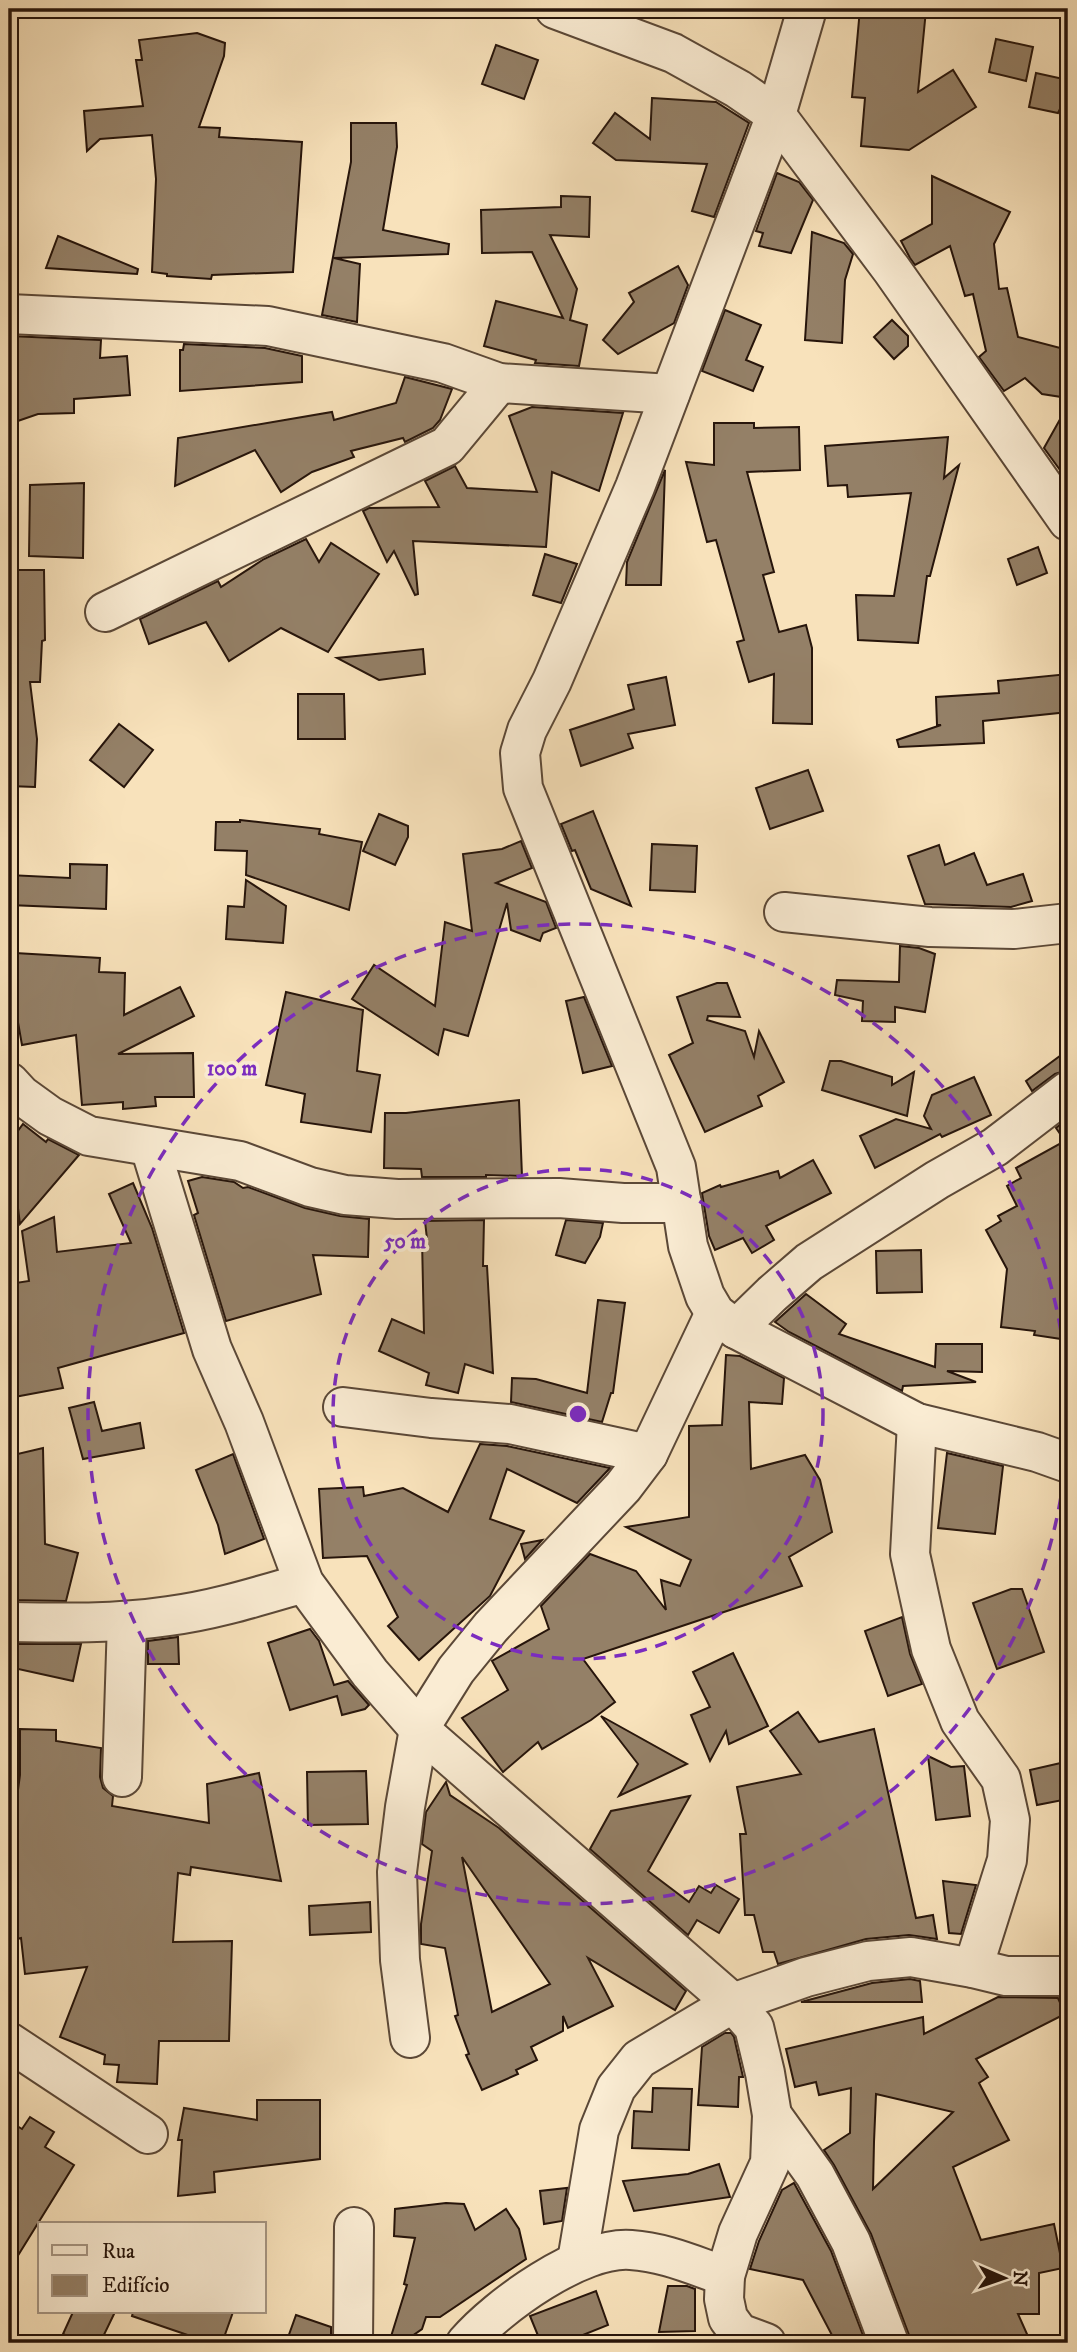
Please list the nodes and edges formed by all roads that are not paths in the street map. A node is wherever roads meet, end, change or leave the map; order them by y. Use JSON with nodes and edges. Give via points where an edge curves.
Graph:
{"nodes":[{"id":1,"x":555,"y":9,"type":"edge"},
{"id":2,"x":807,"y":9,"type":"edge"},
{"id":3,"x":776,"y":115,"type":"junction"},
{"id":4,"x":9,"y":314,"type":"edge"},
{"id":5,"x":499,"y":383,"type":"junction"},
{"id":6,"x":670,"y":394,"type":"junction"},
{"id":7,"x":1068,"y":521,"type":"edge"},
{"id":8,"x":105,"y":612,"type":"dead end"},
{"id":9,"x":784,"y":912,"type":"dead end"},
{"id":10,"x":1068,"y":923,"type":"edge"},
{"id":11,"x":1068,"y":1091,"type":"edge"},
{"id":12,"x":13,"y":1096,"type":"edge"},
{"id":13,"x":149,"y":1147,"type":"junction"},
{"id":14,"x":682,"y":1203,"type":"junction"},
{"id":15,"x":725,"y":1321,"type":"junction"},
{"id":16,"x":343,"y":1407,"type":"dead end"},
{"id":17,"x":917,"y":1423,"type":"junction"},
{"id":18,"x":648,"y":1454,"type":"junction"},
{"id":19,"x":1068,"y":1463,"type":"edge"},
{"id":20,"x":304,"y":1583,"type":"junction"},
{"id":21,"x":127,"y":1621,"type":"junction"},
{"id":22,"x":9,"y":1622,"type":"edge"},
{"id":23,"x":419,"y":1729,"type":"junction"},
{"id":24,"x":122,"y":1777,"type":"dead end"},
{"id":25,"x":973,"y":1968,"type":"junction"},
{"id":26,"x":1068,"y":1976,"type":"edge"},
{"id":27,"x":733,"y":2003,"type":"junction"},
{"id":28,"x":410,"y":2038,"type":"dead end"},
{"id":29,"x":9,"y":2042,"type":"edge"},
{"id":30,"x":772,"y":2115,"type":"junction"},
{"id":31,"x":148,"y":2134,"type":"dead end"},
{"id":32,"x":354,"y":2227,"type":"dead end"},
{"id":33,"x":577,"y":2262,"type":"junction"},
{"id":34,"x":725,"y":2276,"type":"junction"},
{"id":35,"x":353,"y":2343,"type":"edge"},
{"id":36,"x":466,"y":2343,"type":"edge"},
{"id":37,"x":766,"y":2343,"type":"edge"},
{"id":38,"x":889,"y":2343,"type":"edge"}],
"edges":[{"from":1,"to":3,"type":"street","via":[[673,53]]},
{"from":2,"to":3,"type":"street"},
{"from":3,"to":6,"type":"street"},
{"from":3,"to":7,"type":"street","via":[[892,270]]},
{"from":4,"to":5,"type":"street","via":[[268,327],[443,362]]},
{"from":5,"to":6,"type":"street"},
{"from":5,"to":8,"type":"street","via":[[447,446]]},
{"from":6,"to":14,"type":"street","via":[[635,487],[520,753],[523,788],[676,1167]]},
{"from":9,"to":10,"type":"street","via":[[930,927],[1014,929]]},
{"from":11,"to":15,"type":"street","via":[[995,1147],[809,1262]]},
{"from":12,"to":13,"type":"street","via":[[89,1136]]},
{"from":13,"to":14,"type":"street","via":[[240,1161],[345,1195]]},
{"from":13,"to":20,"type":"street","via":[[212,1349]]},
{"from":14,"to":15,"type":"street","via":[[688,1246],[705,1296]]},
{"from":15,"to":17,"type":"street"},
{"from":15,"to":18,"type":"street"},
{"from":16,"to":18,"type":"street","via":[[510,1424]]},
{"from":17,"to":19,"type":"street"},
{"from":17,"to":25,"type":"street","via":[[910,1554],[931,1649],[960,1721],[1000,1779],[1010,1820],[1007,1860]]},
{"from":18,"to":23,"type":"street","via":[[623,1487],[491,1627]]},
{"from":20,"to":21,"type":"street","via":[[231,1605]]},
{"from":20,"to":23,"type":"street","via":[[370,1673]]},
{"from":21,"to":22,"type":"street"},
{"from":21,"to":24,"type":"street"},
{"from":23,"to":27,"type":"street"},
{"from":23,"to":28,"type":"street","via":[[397,1872],[400,1961]]},
{"from":25,"to":26,"type":"street","via":[[1006,1976]]},
{"from":25,"to":27,"type":"street","via":[[911,1957],[868,1961]]},
{"from":27,"to":30,"type":"street","via":[[754,2027]]},
{"from":27,"to":33,"type":"street","via":[[639,2059],[616,2088],[599,2130]]},
{"from":29,"to":31,"type":"street"},
{"from":30,"to":34,"type":"street","via":[[769,2163]]},
{"from":30,"to":38,"type":"street","via":[[815,2175],[851,2242]]},
{"from":32,"to":35,"type":"street"},
{"from":33,"to":34,"type":"street","via":[[605,2251],[631,2250]]},
{"from":33,"to":36,"type":"street","via":[[523,2294]]},
{"from":34,"to":37,"type":"street","via":[[723,2299],[728,2318],[739,2333]]}]}
